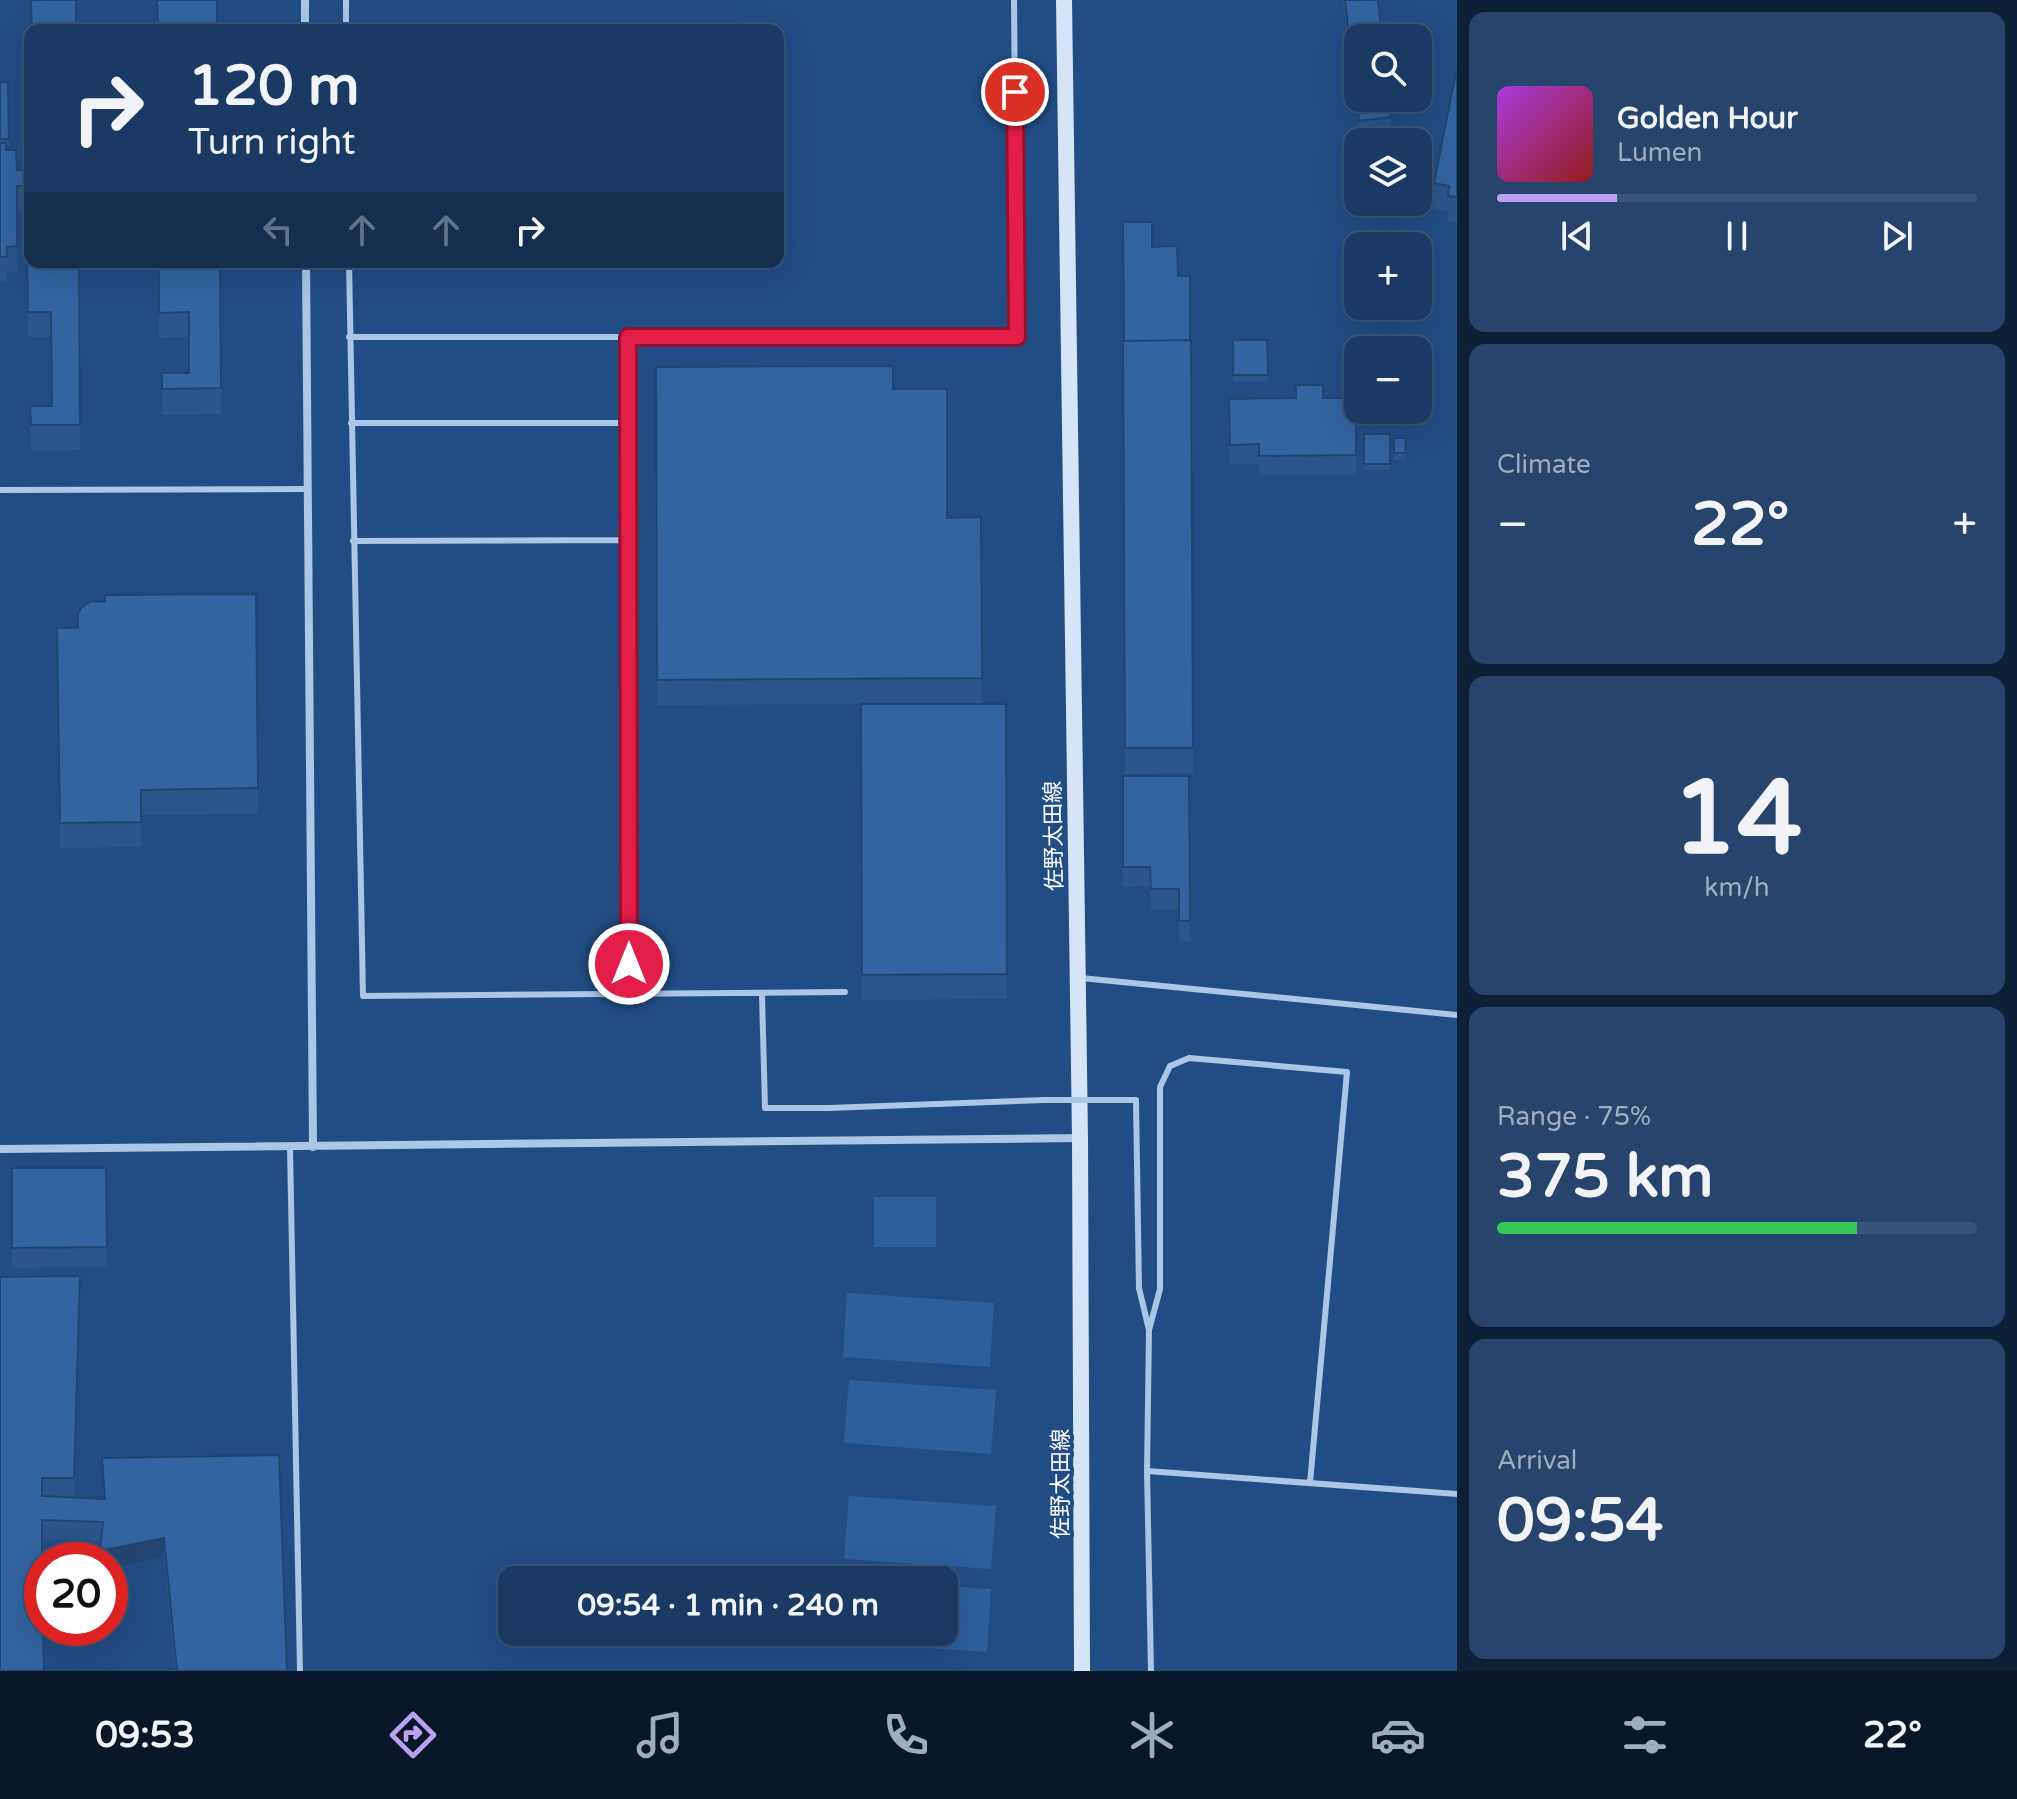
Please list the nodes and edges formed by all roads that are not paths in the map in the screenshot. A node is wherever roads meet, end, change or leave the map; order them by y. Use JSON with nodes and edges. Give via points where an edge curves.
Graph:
{"nodes":[{"id":1,"x":305,"y":0,"type":"edge"},
{"id":2,"x":346,"y":0,"type":"edge"},
{"id":3,"x":1014,"y":0,"type":"edge"},
{"id":4,"x":1064,"y":0,"type":"edge"},
{"id":5,"x":305,"y":24,"type":"edge"},
{"id":6,"x":346,"y":24,"type":"edge"},
{"id":7,"x":306,"y":268,"type":"edge"},
{"id":8,"x":349,"y":268,"type":"edge"},
{"id":9,"x":349,"y":337,"type":"junction"},
{"id":10,"x":628,"y":337,"type":"junction"},
{"id":11,"x":351,"y":423,"type":"junction"},
{"id":12,"x":627,"y":423,"type":"junction"},
{"id":13,"x":306,"y":489,"type":"junction"},
{"id":14,"x":0,"y":490,"type":"edge"},
{"id":15,"x":628,"y":540,"type":"junction"},
{"id":16,"x":353,"y":541,"type":"junction"},
{"id":17,"x":1077,"y":978,"type":"junction"},
{"id":18,"x":845,"y":992,"type":"dead end"},
{"id":19,"x":762,"y":994,"type":"junction"},
{"id":20,"x":629,"y":995,"type":"junction"},
{"id":21,"x":1457,"y":1015,"type":"edge"},
{"id":22,"x":1080,"y":1138,"type":"junction"},
{"id":23,"x":290,"y":1147,"type":"junction"},
{"id":24,"x":313,"y":1147,"type":"junction"},
{"id":25,"x":0,"y":1149,"type":"edge"},
{"id":26,"x":1149,"y":1330,"type":"junction"},
{"id":27,"x":1147,"y":1471,"type":"junction"},
{"id":28,"x":1310,"y":1483,"type":"junction"},
{"id":29,"x":1457,"y":1494,"type":"edge"},
{"id":30,"x":300,"y":1671,"type":"edge"},
{"id":31,"x":1082,"y":1671,"type":"edge"},
{"id":32,"x":1151,"y":1671,"type":"edge"}],
"edges":[{"from":1,"to":5,"type":"street"},
{"from":2,"to":6,"type":"lane"},
{"from":3,"to":10,"type":"lane","via":[[1017,337]]},
{"from":4,"to":17,"type":"main road","name":"佐野太田線"},
{"from":7,"to":13,"type":"street"},
{"from":8,"to":9,"type":"lane"},
{"from":9,"to":10,"type":"lane"},
{"from":9,"to":11,"type":"lane"},
{"from":10,"to":12,"type":"lane"},
{"from":11,"to":12,"type":"lane"},
{"from":11,"to":16,"type":"lane"},
{"from":12,"to":15,"type":"lane"},
{"from":13,"to":14,"type":"lane"},
{"from":13,"to":24,"type":"street"},
{"from":15,"to":16,"type":"lane"},
{"from":15,"to":20,"type":"lane"},
{"from":16,"to":20,"type":"lane","via":[[363,996]]},
{"from":17,"to":21,"type":"lane"},
{"from":17,"to":22,"type":"main road","name":"佐野太田線"},
{"from":18,"to":19,"type":"lane"},
{"from":19,"to":20,"type":"lane"},
{"from":19,"to":26,"type":"lane","bridge":true,"via":[[765,1108],[1136,1100],[1139,1288]]},
{"from":22,"to":24,"type":"street"},
{"from":22,"to":31,"type":"main road","name":"佐野太田線"},
{"from":23,"to":24,"type":"street"},
{"from":23,"to":25,"type":"street"},
{"from":23,"to":30,"type":"lane"},
{"from":26,"to":27,"type":"lane"},
{"from":26,"to":28,"type":"lane","via":[[1160,1289],[1160,1087],[1170,1066],[1189,1058],[1347,1072]]},
{"from":27,"to":28,"type":"lane"},
{"from":27,"to":32,"type":"lane"},
{"from":28,"to":29,"type":"lane"}]}
